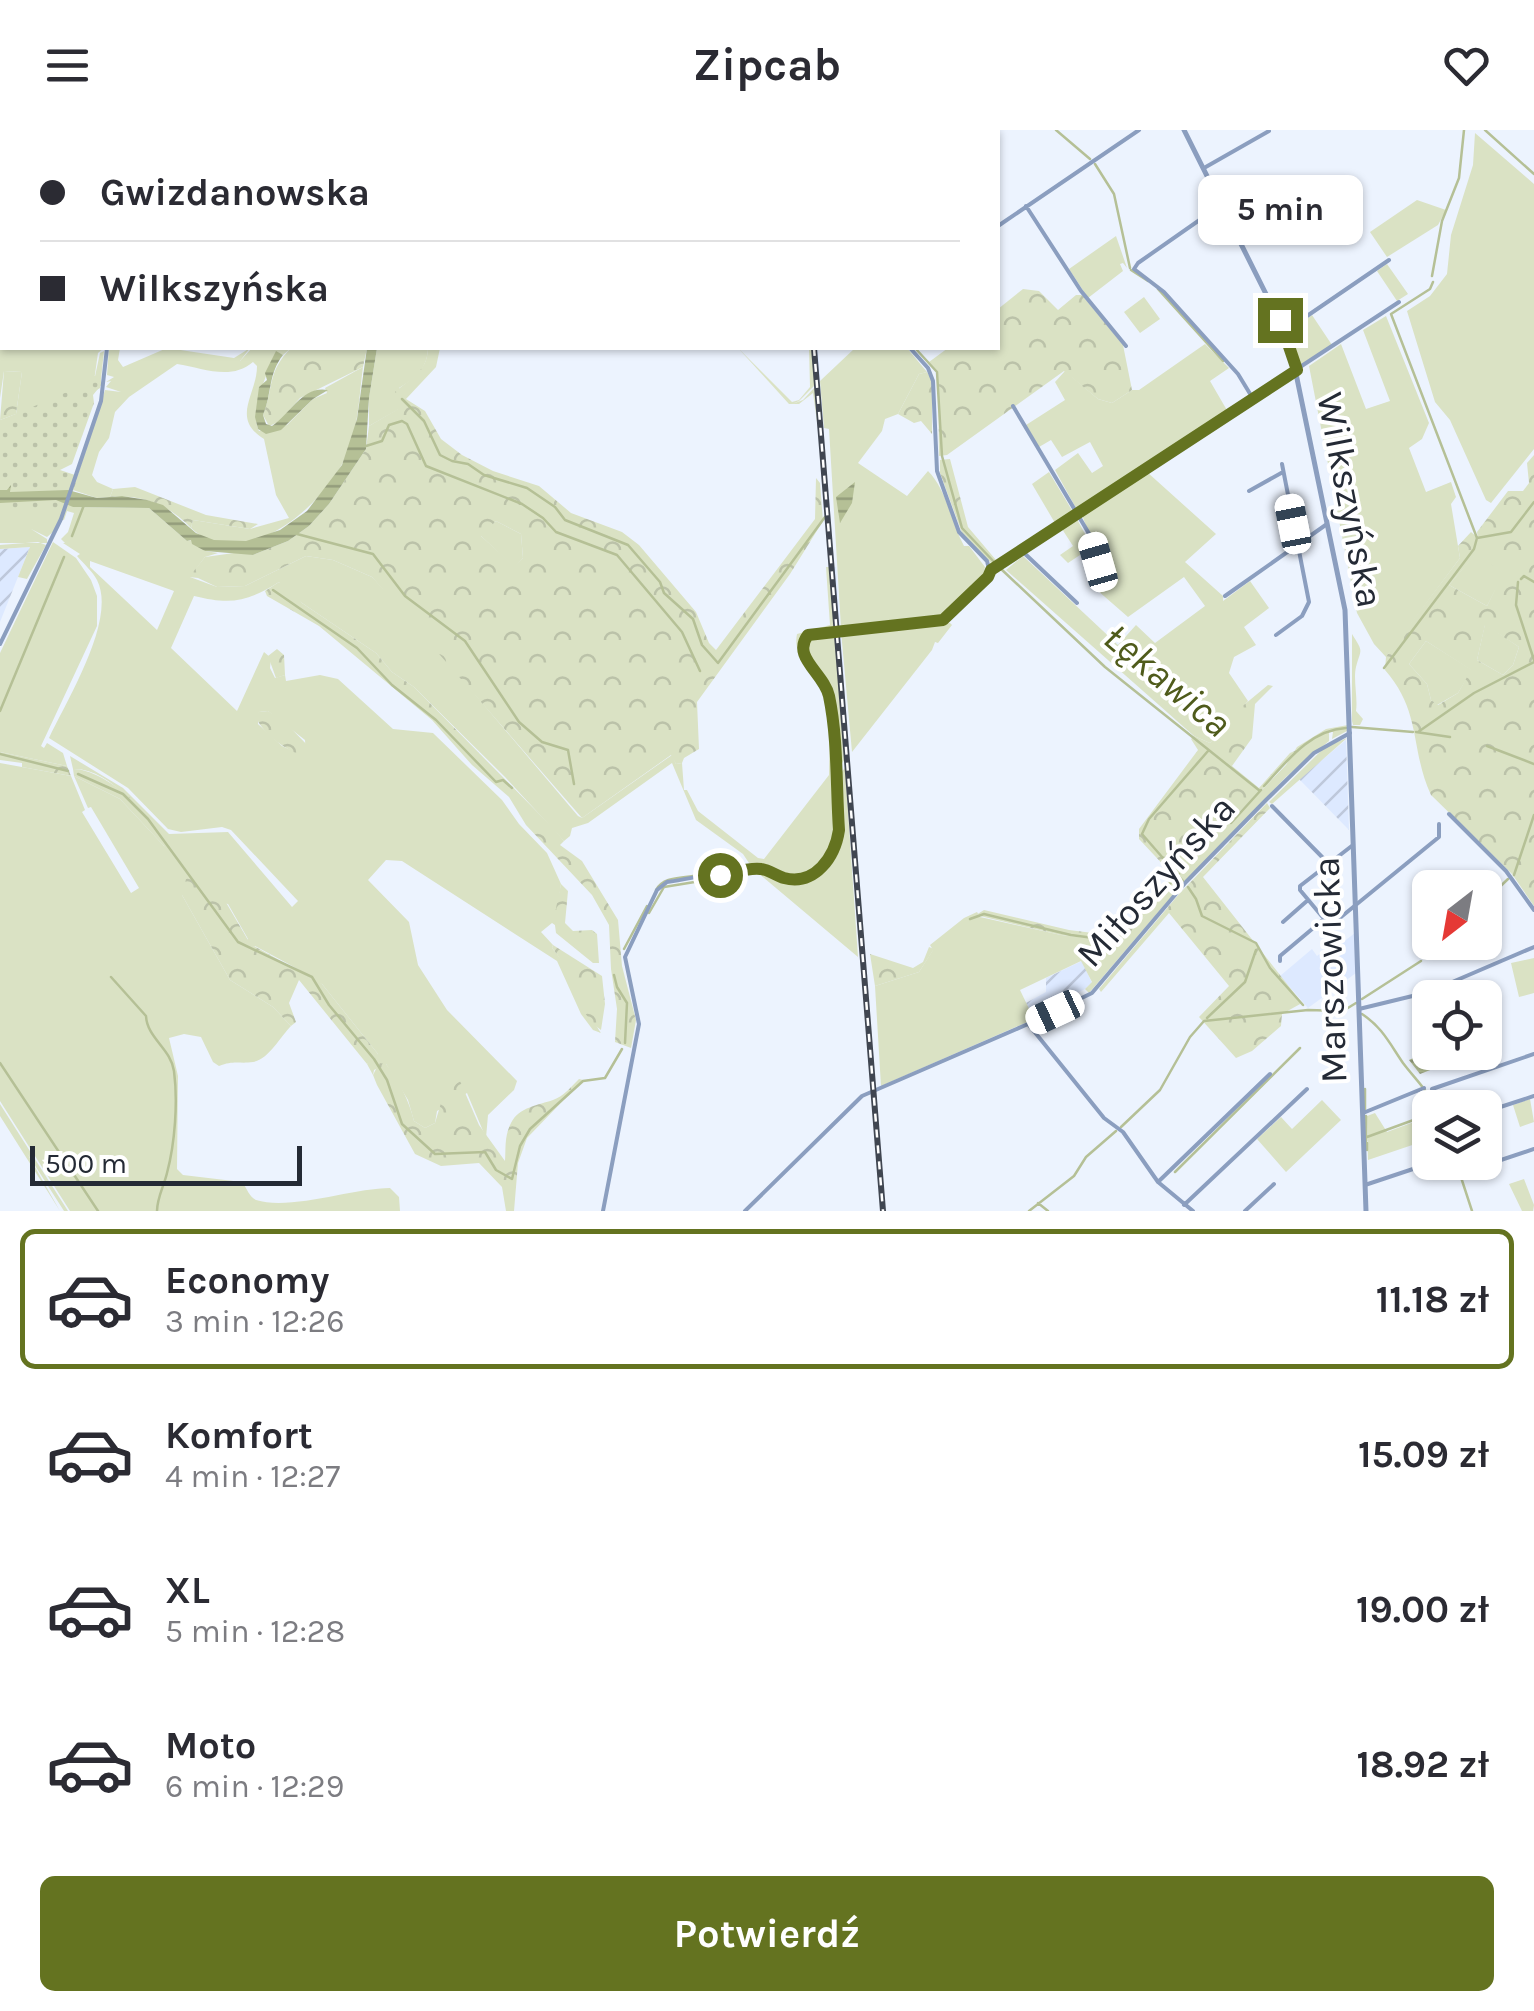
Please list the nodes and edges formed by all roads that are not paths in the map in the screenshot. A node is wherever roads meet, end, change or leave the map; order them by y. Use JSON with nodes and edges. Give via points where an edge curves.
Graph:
{"nodes":[{"id":1,"x":1139,"y":130,"type":"edge"},
{"id":2,"x":1184,"y":130,"type":"edge"},
{"id":3,"x":1269,"y":131,"type":"edge"},
{"id":4,"x":1203,"y":169,"type":"junction"},
{"id":5,"x":1221,"y":205,"type":"junction"},
{"id":6,"x":1026,"y":206,"type":"junction"},
{"id":7,"x":1000,"y":225,"type":"edge"},
{"id":8,"x":1389,"y":260,"type":"dead end"},
{"id":9,"x":1399,"y":302,"type":"dead end"},
{"id":10,"x":1285,"y":331,"type":"junction"},
{"id":11,"x":1126,"y":346,"type":"dead end"},
{"id":12,"x":107,"y":350,"type":"edge"},
{"id":13,"x":912,"y":350,"type":"edge"},
{"id":14,"x":1297,"y":370,"type":"junction"},
{"id":15,"x":1253,"y":398,"type":"junction"},
{"id":16,"x":1013,"y":406,"type":"dead end"},
{"id":17,"x":1282,"y":464,"type":"dead end"},
{"id":18,"x":1283,"y":472,"type":"junction"},
{"id":19,"x":1250,"y":491,"type":"dead end"},
{"id":20,"x":1076,"y":514,"type":"junction"},
{"id":21,"x":1327,"y":524,"type":"junction"},
{"id":22,"x":1297,"y":544,"type":"junction"},
{"id":23,"x":1022,"y":551,"type":"junction"},
{"id":24,"x":1098,"y":562,"type":"dead end"},
{"id":25,"x":991,"y":570,"type":"junction"},
{"id":26,"x":1225,"y":596,"type":"dead end"},
{"id":27,"x":1077,"y":603,"type":"dead end"},
{"id":28,"x":1276,"y":635,"type":"dead end"},
{"id":29,"x":0,"y":644,"type":"edge"},
{"id":30,"x":1350,"y":730,"type":"junction"},
{"id":31,"x":1272,"y":806,"type":"dead end"},
{"id":32,"x":1449,"y":814,"type":"dead end"},
{"id":33,"x":1439,"y":824,"type":"dead end"},
{"id":34,"x":1354,"y":845,"type":"junction"},
{"id":35,"x":1328,"y":863,"type":"junction"},
{"id":36,"x":1308,"y":900,"type":"junction"},
{"id":37,"x":1356,"y":906,"type":"junction"},
{"id":38,"x":1534,"y":910,"type":"edge"},
{"id":39,"x":1324,"y":919,"type":"junction"},
{"id":40,"x":1283,"y":922,"type":"dead end"},
{"id":41,"x":1534,"y":947,"type":"edge"},
{"id":42,"x":1280,"y":960,"type":"dead end"},
{"id":43,"x":1359,"y":1008,"type":"junction"},
{"id":44,"x":1028,"y":1024,"type":"junction"},
{"id":45,"x":1534,"y":1054,"type":"edge"},
{"id":46,"x":1270,"y":1074,"type":"dead end"},
{"id":47,"x":1424,"y":1088,"type":"dead end"},
{"id":48,"x":1432,"y":1089,"type":"dead end"},
{"id":49,"x":1307,"y":1090,"type":"dead end"},
{"id":50,"x":1534,"y":1096,"type":"edge"},
{"id":51,"x":1502,"y":1106,"type":"edge"},
{"id":52,"x":1363,"y":1113,"type":"junction"},
{"id":53,"x":1534,"y":1149,"type":"edge"},
{"id":54,"x":1502,"y":1160,"type":"edge"},
{"id":55,"x":1412,"y":1170,"type":"edge"},
{"id":56,"x":1158,"y":1182,"type":"junction"},
{"id":57,"x":1274,"y":1184,"type":"dead end"},
{"id":58,"x":1365,"y":1186,"type":"junction"},
{"id":59,"x":1184,"y":1206,"type":"junction"},
{"id":60,"x":603,"y":1211,"type":"edge"},
{"id":61,"x":745,"y":1211,"type":"edge"},
{"id":62,"x":1192,"y":1211,"type":"edge"},
{"id":63,"x":1244,"y":1211,"type":"edge"},
{"id":64,"x":1366,"y":1211,"type":"edge"}],
"edges":[{"from":1,"to":6,"type":"street"},
{"from":2,"to":4,"type":"street","name":"Wilkszyńska"},
{"from":3,"to":4,"type":"street"},
{"from":4,"to":5,"type":"street","name":"Wilkszyńska"},
{"from":5,"to":10,"type":"street","name":"Wilkszyńska"},
{"from":5,"to":15,"type":"street","via":[[1134,269],[1164,292]]},
{"from":6,"to":7,"type":"street"},
{"from":6,"to":11,"type":"street","via":[[1081,292]]},
{"from":8,"to":10,"type":"street"},
{"from":9,"to":14,"type":"street"},
{"from":10,"to":14,"type":"street","name":"Wilkszyńska"},
{"from":12,"to":29,"type":"street","via":[[100,401],[61,519]]},
{"from":13,"to":25,"type":"street","via":[[932,375],[937,471],[959,532]]},
{"from":14,"to":15,"type":"street"},
{"from":14,"to":21,"type":"street","name":"Wilkszyńska"},
{"from":15,"to":20,"type":"street"},
{"from":16,"to":20,"type":"street"},
{"from":17,"to":18,"type":"street"},
{"from":18,"to":19,"type":"street"},
{"from":18,"to":22,"type":"street"},
{"from":20,"to":23,"type":"street"},
{"from":20,"to":24,"type":"street"},
{"from":21,"to":22,"type":"street"},
{"from":21,"to":30,"type":"street","name":"Wilkszyńska","via":[[1344,610]]},
{"from":22,"to":26,"type":"street"},
{"from":22,"to":28,"type":"street","via":[[1308,606]]},
{"from":23,"to":25,"type":"street"},
{"from":23,"to":27,"type":"street"},
{"from":25,"to":60,"type":"street","via":[[943,620],[813,633],[804,640],[803,656],[829,696],[838,837],[830,858],[812,875],[791,880],[761,868],[659,888],[625,957],[639,1019]]},
{"from":30,"to":34,"type":"street","name":"Marszowicka"},
{"from":30,"to":44,"type":"street","name":"Miłoszyńska","via":[[1266,800],[1094,991]]},
{"from":31,"to":35,"type":"street"},
{"from":32,"to":38,"type":"street","via":[[1506,870]]},
{"from":33,"to":37,"type":"street","via":[[1439,837]]},
{"from":34,"to":35,"type":"street"},
{"from":34,"to":37,"type":"street","name":"Marszowicka"},
{"from":35,"to":36,"type":"street","via":[[1300,886]]},
{"from":36,"to":39,"type":"street"},
{"from":36,"to":40,"type":"street"},
{"from":37,"to":39,"type":"street","name":"Marszowicka","via":[[1330,926]]},
{"from":37,"to":43,"type":"street","name":"Marszowicka"},
{"from":39,"to":42,"type":"street","name":"Marszowicka"},
{"from":41,"to":43,"type":"street","via":[[1429,992]]},
{"from":43,"to":52,"type":"street","name":"Marszowicka"},
{"from":44,"to":56,"type":"street"},
{"from":44,"to":61,"type":"street","name":"Miłoszyńska","via":[[862,1096]]},
{"from":45,"to":48,"type":"street"},
{"from":46,"to":56,"type":"street"},
{"from":47,"to":52,"type":"street"},
{"from":49,"to":59,"type":"street"},
{"from":50,"to":51,"type":"street"},
{"from":52,"to":58,"type":"street","name":"Marszowicka"},
{"from":53,"to":54,"type":"street"},
{"from":55,"to":58,"type":"street"},
{"from":56,"to":59,"type":"street"},
{"from":57,"to":63,"type":"street"},
{"from":58,"to":64,"type":"street","name":"Marszowicka"},
{"from":59,"to":62,"type":"street"}]}
